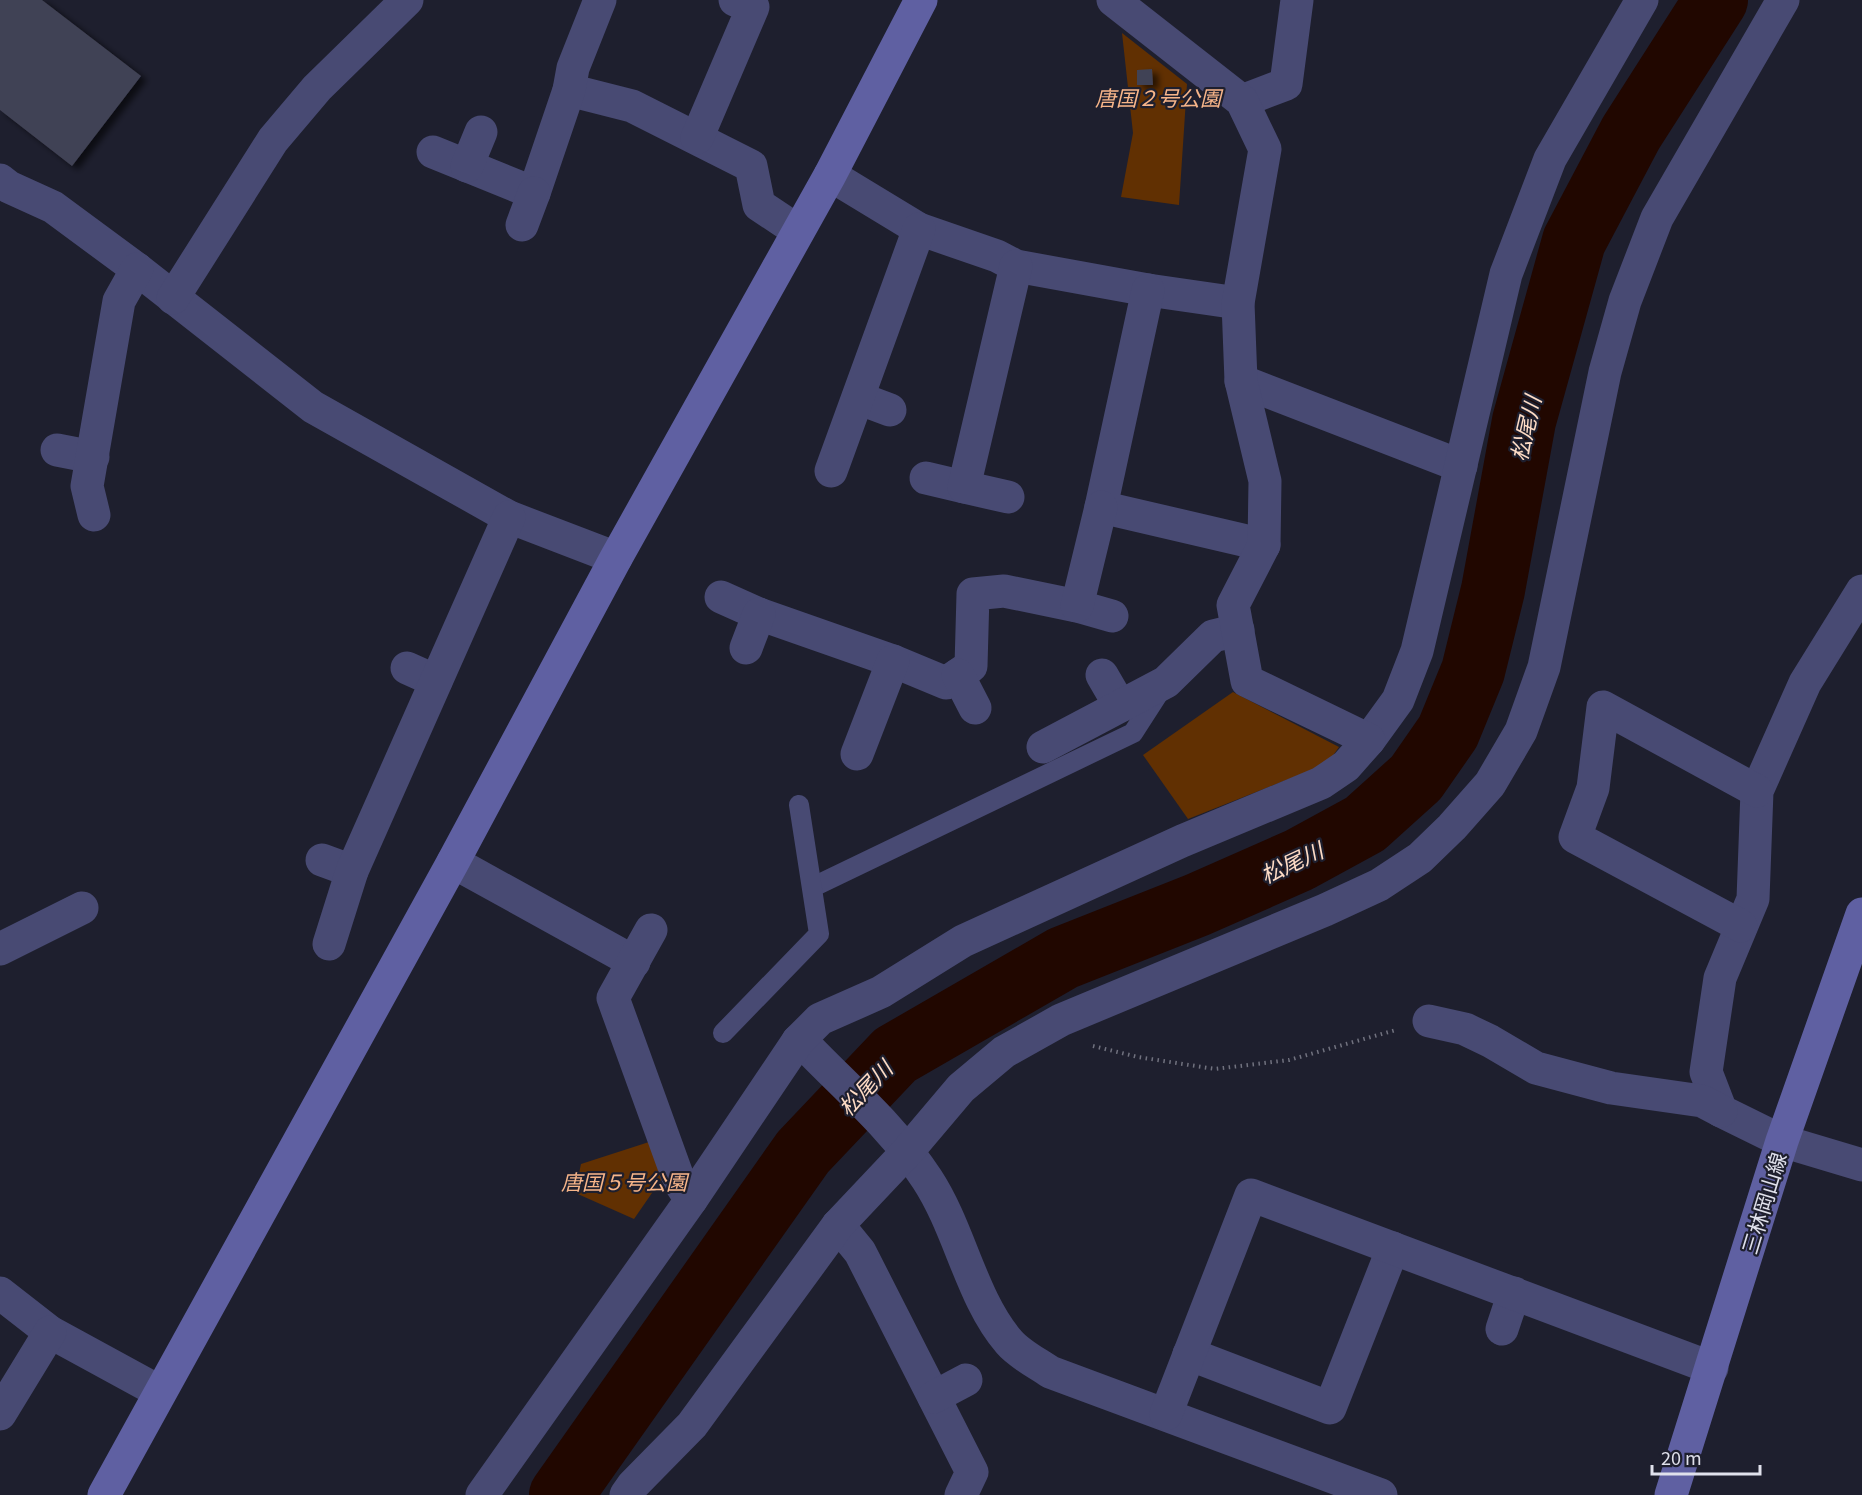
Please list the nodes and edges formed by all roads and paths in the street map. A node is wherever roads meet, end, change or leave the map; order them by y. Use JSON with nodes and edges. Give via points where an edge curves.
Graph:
{"nodes":[{"id":1,"x":407,"y":0,"type":"edge"},
{"id":2,"x":600,"y":0,"type":"edge"},
{"id":3,"x":921,"y":0,"type":"edge"},
{"id":4,"x":1113,"y":0,"type":"edge"},
{"id":5,"x":1297,"y":0,"type":"edge"},
{"id":6,"x":1642,"y":0,"type":"edge"},
{"id":7,"x":1784,"y":0,"type":"edge"},
{"id":8,"x":748,"y":2,"type":"edge"},
{"id":9,"x":570,"y":90,"type":"junction"},
{"id":10,"x":1242,"y":102,"type":"junction"},
{"id":11,"x":480,"y":132,"type":"dead end"},
{"id":12,"x":697,"y":138,"type":"junction"},
{"id":13,"x":434,"y":152,"type":"dead end"},
{"id":14,"x":467,"y":166,"type":"junction"},
{"id":15,"x":830,"y":175,"type":"junction"},
{"id":16,"x":0,"y":180,"type":"edge"},
{"id":17,"x":534,"y":193,"type":"junction"},
{"id":18,"x":522,"y":225,"type":"dead end"},
{"id":19,"x":919,"y":229,"type":"junction"},
{"id":20,"x":798,"y":231,"type":"junction"},
{"id":21,"x":1016,"y":266,"type":"junction"},
{"id":22,"x":137,"y":269,"type":"junction"},
{"id":23,"x":1148,"y":290,"type":"junction"},
{"id":24,"x":173,"y":298,"type":"junction"},
{"id":25,"x":1238,"y":303,"type":"junction"},
{"id":26,"x":1241,"y":381,"type":"junction"},
{"id":27,"x":858,"y":398,"type":"junction"},
{"id":28,"x":890,"y":410,"type":"dead end"},
{"id":29,"x":57,"y":450,"type":"dead end"},
{"id":30,"x":93,"y":457,"type":"junction"},
{"id":31,"x":1461,"y":466,"type":"junction"},
{"id":32,"x":831,"y":471,"type":"dead end"},
{"id":33,"x":926,"y":478,"type":"dead end"},
{"id":34,"x":964,"y":487,"type":"junction"},
{"id":35,"x":1008,"y":497,"type":"dead end"},
{"id":36,"x":1101,"y":507,"type":"junction"},
{"id":37,"x":94,"y":515,"type":"dead end"},
{"id":38,"x":509,"y":517,"type":"junction"},
{"id":39,"x":1264,"y":545,"type":"junction"},
{"id":40,"x":616,"y":558,"type":"junction"},
{"id":41,"x":1862,"y":591,"type":"edge"},
{"id":42,"x":720,"y":597,"type":"dead end"},
{"id":43,"x":1077,"y":606,"type":"junction"},
{"id":44,"x":759,"y":614,"type":"junction"},
{"id":45,"x":1112,"y":616,"type":"dead end"},
{"id":46,"x":1238,"y":630,"type":"junction"},
{"id":47,"x":746,"y":648,"type":"dead end"},
{"id":48,"x":893,"y":661,"type":"junction"},
{"id":49,"x":958,"y":675,"type":"junction"},
{"id":50,"x":1102,"y":675,"type":"dead end"},
{"id":51,"x":1166,"y":682,"type":"junction"},
{"id":52,"x":1120,"y":706,"type":"junction"},
{"id":53,"x":975,"y":708,"type":"dead end"},
{"id":54,"x":1369,"y":740,"type":"junction"},
{"id":55,"x":1043,"y":747,"type":"dead end"},
{"id":56,"x":857,"y":754,"type":"dead end"},
{"id":57,"x":1756,"y":791,"type":"junction"},
{"id":58,"x":799,"y":805,"type":"dead end"},
{"id":59,"x":453,"y":862,"type":"junction"},
{"id":60,"x":813,"y":887,"type":"junction"},
{"id":61,"x":82,"y":908,"type":"dead end"},
{"id":62,"x":1862,"y":914,"type":"edge"},
{"id":63,"x":1741,"y":926,"type":"junction"},
{"id":64,"x":651,"y":930,"type":"dead end"},
{"id":65,"x":329,"y":944,"type":"dead end"},
{"id":66,"x":0,"y":949,"type":"edge"},
{"id":67,"x":634,"y":962,"type":"junction"},
{"id":68,"x":1061,"y":1020,"type":"junction"},
{"id":69,"x":1429,"y":1021,"type":"joint"},
{"id":70,"x":723,"y":1033,"type":"dead end"},
{"id":71,"x":804,"y":1045,"type":"junction"},
{"id":72,"x":1721,"y":1111,"type":"junction"},
{"id":73,"x":1782,"y":1141,"type":"junction"},
{"id":74,"x":901,"y":1146,"type":"junction"},
{"id":75,"x":1862,"y":1165,"type":"edge"},
{"id":76,"x":691,"y":1200,"type":"junction"},
{"id":77,"x":838,"y":1226,"type":"junction"},
{"id":78,"x":1393,"y":1248,"type":"junction"},
{"id":79,"x":0,"y":1293,"type":"edge"},
{"id":80,"x":1514,"y":1293,"type":"junction"},
{"id":81,"x":1502,"y":1329,"type":"dead end"},
{"id":82,"x":50,"y":1332,"type":"junction"},
{"id":83,"x":1189,"y":1354,"type":"junction"},
{"id":84,"x":1712,"y":1368,"type":"junction"},
{"id":85,"x":966,"y":1380,"type":"dead end"},
{"id":86,"x":160,"y":1392,"type":"junction"},
{"id":87,"x":934,"y":1397,"type":"junction"},
{"id":88,"x":0,"y":1414,"type":"edge"},
{"id":89,"x":1166,"y":1414,"type":"junction"},
{"id":90,"x":104,"y":1495,"type":"edge"},
{"id":91,"x":482,"y":1495,"type":"edge"},
{"id":92,"x":626,"y":1495,"type":"edge"},
{"id":93,"x":961,"y":1495,"type":"edge"},
{"id":94,"x":1381,"y":1495,"type":"edge"},
{"id":95,"x":1671,"y":1495,"type":"edge"}],
"edges":[{"from":1,"to":24,"type":"street","via":[[316,88],[273,140]]},
{"from":2,"to":9,"type":"street","via":[[573,68]]},
{"from":3,"to":15,"type":"street"},
{"from":4,"to":10,"type":"street"},
{"from":5,"to":10,"type":"street","via":[[1286,84]]},
{"from":6,"to":31,"type":"street","via":[[1550,159],[1506,274]]},
{"from":7,"to":68,"type":"street","via":[[1658,218],[1625,300],[1605,372],[1544,667],[1521,731],[1490,784],[1420,858],[1379,885]]},
{"from":8,"to":12,"type":"street"},
{"from":9,"to":12,"type":"street","via":[[632,106]]},
{"from":9,"to":17,"type":"street"},
{"from":10,"to":25,"type":"street","via":[[1265,149]]},
{"from":11,"to":14,"type":"street"},
{"from":12,"to":20,"type":"street","via":[[751,166],[759,205]]},
{"from":13,"to":14,"type":"street"},
{"from":14,"to":17,"type":"street"},
{"from":15,"to":19,"type":"street"},
{"from":15,"to":20,"type":"street"},
{"from":16,"to":22,"type":"street","via":[[53,207]]},
{"from":17,"to":18,"type":"street"},
{"from":19,"to":21,"type":"street"},
{"from":19,"to":27,"type":"street"},
{"from":20,"to":40,"type":"street"},
{"from":21,"to":23,"type":"street"},
{"from":21,"to":34,"type":"street"},
{"from":22,"to":24,"type":"street"},
{"from":22,"to":30,"type":"street","via":[[118,301]]},
{"from":23,"to":25,"type":"street"},
{"from":23,"to":36,"type":"street"},
{"from":24,"to":38,"type":"street","via":[[313,407]]},
{"from":25,"to":26,"type":"street"},
{"from":26,"to":31,"type":"street"},
{"from":26,"to":39,"type":"street","via":[[1265,481]]},
{"from":27,"to":28,"type":"street"},
{"from":27,"to":32,"type":"street"},
{"from":29,"to":30,"type":"street"},
{"from":30,"to":37,"type":"street","via":[[87,486]]},
{"from":31,"to":54,"type":"street","via":[[1417,651],[1398,700]]},
{"from":33,"to":34,"type":"street"},
{"from":34,"to":35,"type":"street"},
{"from":36,"to":39,"type":"street"},
{"from":36,"to":43,"type":"street"},
{"from":38,"to":40,"type":"street"},
{"from":38,"to":65,"type":"street","via":[[421,675],[337,865]]},
{"from":39,"to":46,"type":"street","via":[[1233,605]]},
{"from":40,"to":59,"type":"street"},
{"from":41,"to":57,"type":"street","via":[[1805,683]]},
{"from":42,"to":44,"type":"street"},
{"from":43,"to":45,"type":"street"},
{"from":43,"to":49,"type":"street","via":[[1004,591],[973,594],[971,666]]},
{"from":44,"to":47,"type":"street"},
{"from":44,"to":48,"type":"street"},
{"from":46,"to":51,"type":"street","via":[[1213,636]]},
{"from":46,"to":54,"type":"street","via":[[1247,681]]},
{"from":48,"to":49,"type":"street","via":[[946,683]]},
{"from":48,"to":56,"type":"street"},
{"from":49,"to":53,"type":"street"},
{"from":50,"to":52,"type":"street"},
{"from":51,"to":52,"type":"street"},
{"from":51,"to":60,"type":"lane","via":[[1133,733]]},
{"from":52,"to":55,"type":"street"},
{"from":54,"to":71,"type":"street","via":[[1346,766],[1321,783],[1182,841],[963,941],[882,992],[820,1019]]},
{"from":57,"to":63,"type":"street","via":[[1753,899]]},
{"from":57,"to":63,"type":"street","via":[[1603,707],[1593,788],[1575,837]]},
{"from":58,"to":60,"type":"lane"},
{"from":59,"to":67,"type":"street"},
{"from":59,"to":86,"type":"street"},
{"from":60,"to":70,"type":"lane","via":[[819,934]]},
{"from":61,"to":66,"type":"street"},
{"from":62,"to":73,"type":"street","name":"三林岡山線"},
{"from":63,"to":72,"type":"street","via":[[1720,978],[1706,1072]]},
{"from":64,"to":67,"type":"street"},
{"from":67,"to":76,"type":"street","via":[[613,998],[680,1183]]},
{"from":68,"to":69,"type":"path","via":[[1066,1039],[1138,1057],[1215,1069],[1289,1060]]},
{"from":68,"to":74,"type":"street","via":[[1004,1052]]},
{"from":69,"to":72,"type":"street","via":[[1465,1029],[1536,1068],[1611,1088],[1702,1101]]},
{"from":71,"to":74,"type":"street"},
{"from":71,"to":76,"type":"street"},
{"from":72,"to":73,"type":"street"},
{"from":73,"to":75,"type":"street"},
{"from":73,"to":84,"type":"street","name":"三林岡山線"},
{"from":74,"to":77,"type":"street"},
{"from":74,"to":89,"type":"street","via":[[937,1196],[986,1306],[1010,1344],[1050,1372]]},
{"from":76,"to":91,"type":"street"},
{"from":77,"to":87,"type":"street","via":[[860,1252]]},
{"from":77,"to":92,"type":"street","via":[[692,1425]]},
{"from":78,"to":80,"type":"street"},
{"from":78,"to":83,"type":"street","via":[[1251,1195]]},
{"from":78,"to":83,"type":"street","via":[[1330,1408]]},
{"from":79,"to":82,"type":"street"},
{"from":80,"to":81,"type":"street"},
{"from":80,"to":84,"type":"street"},
{"from":82,"to":86,"type":"street"},
{"from":82,"to":88,"type":"street"},
{"from":83,"to":89,"type":"street"},
{"from":84,"to":95,"type":"street","name":"三林岡山線"},
{"from":85,"to":87,"type":"street"},
{"from":86,"to":90,"type":"street"},
{"from":87,"to":93,"type":"street","via":[[972,1472]]},
{"from":89,"to":94,"type":"street"}]}
